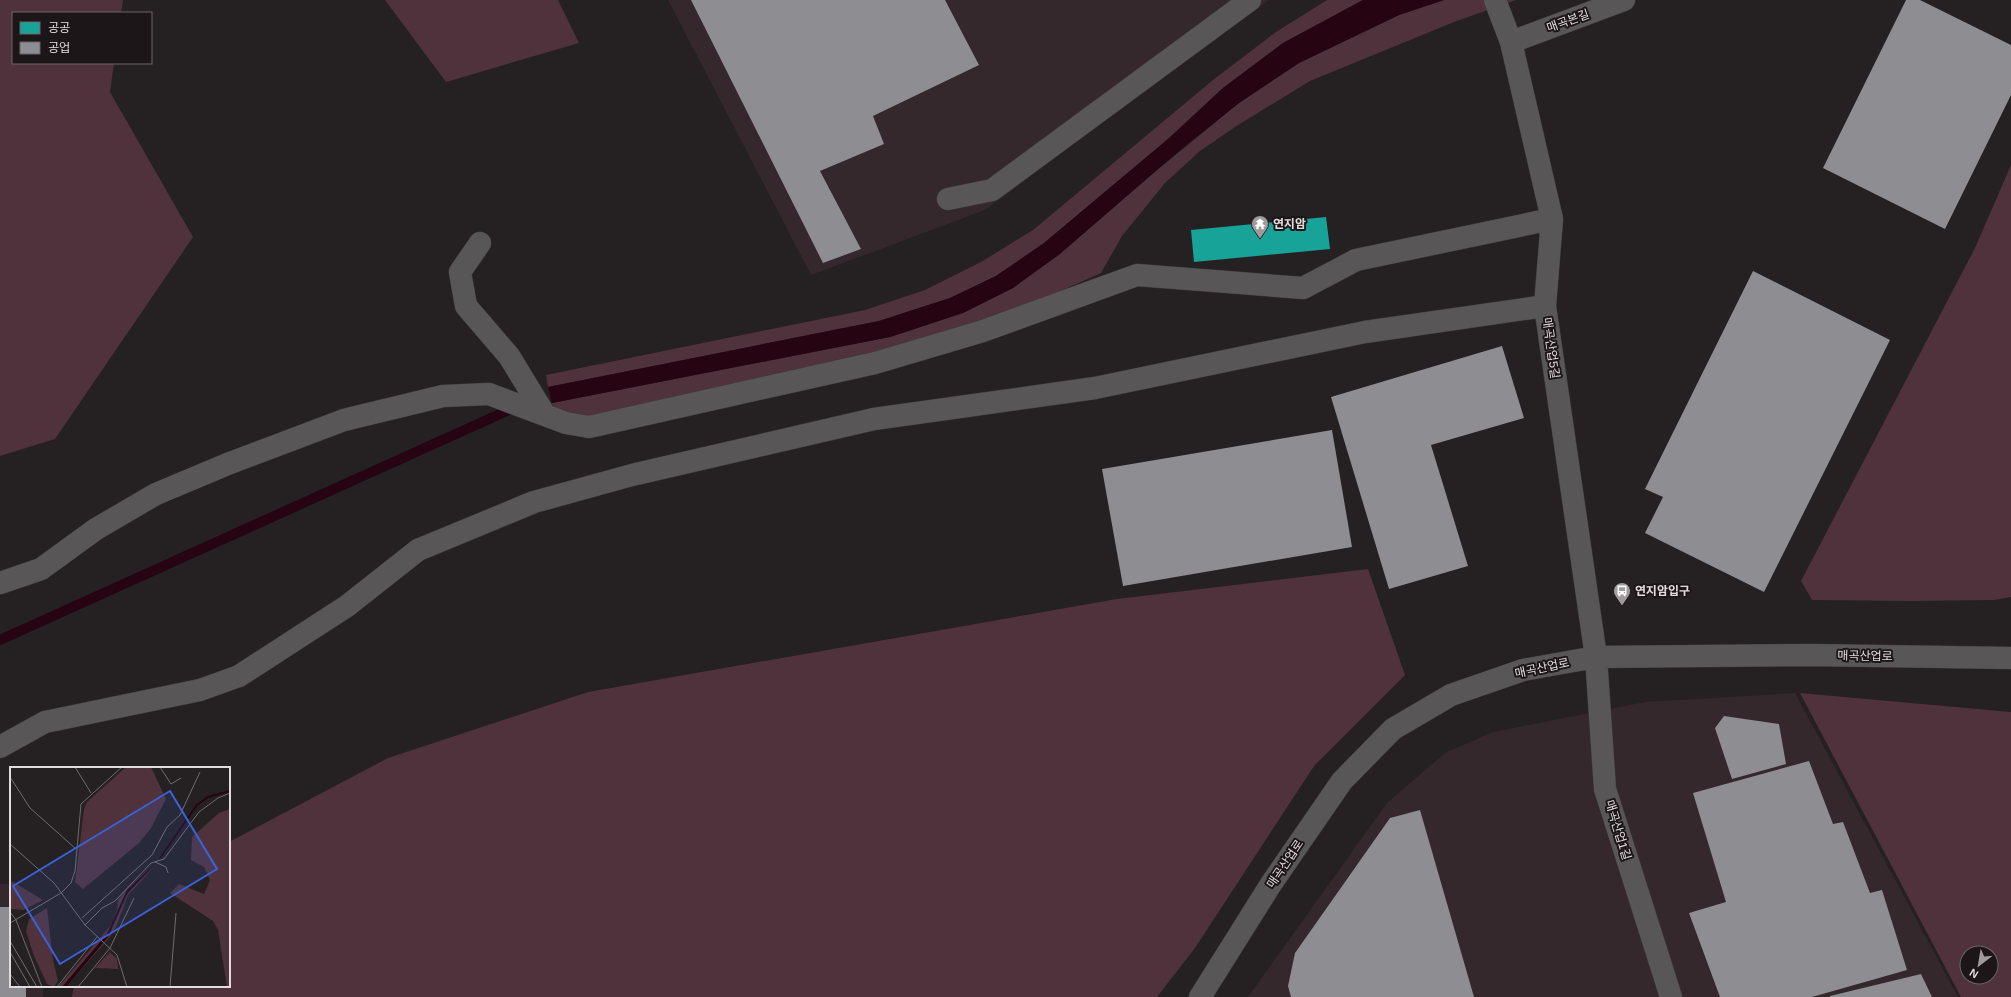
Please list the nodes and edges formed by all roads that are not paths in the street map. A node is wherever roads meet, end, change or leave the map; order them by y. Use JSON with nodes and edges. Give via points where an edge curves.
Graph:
{"nodes":[{"id":1,"x":1250,"y":0,"type":"edge"},
{"id":2,"x":1495,"y":0,"type":"edge"},
{"id":3,"x":1624,"y":0,"type":"edge"},
{"id":4,"x":1511,"y":42,"type":"junction"},
{"id":5,"x":948,"y":199,"type":"dead end"},
{"id":6,"x":1552,"y":219,"type":"junction"},
{"id":7,"x":480,"y":243,"type":"dead end"},
{"id":8,"x":1545,"y":306,"type":"junction"},
{"id":9,"x":545,"y":415,"type":"junction"},
{"id":10,"x":0,"y":583,"type":"edge"},
{"id":11,"x":1596,"y":657,"type":"junction"},
{"id":12,"x":2011,"y":658,"type":"edge"},
{"id":13,"x":0,"y":747,"type":"edge"},
{"id":14,"x":1206,"y":993,"type":"edge"},
{"id":15,"x":1671,"y":997,"type":"edge"}],
"edges":[{"from":1,"to":5,"type":"street","via":[[992,190]]},
{"from":2,"to":4,"type":"street","name":"매곡산업5길"},
{"from":3,"to":4,"type":"street","name":"매곡본길"},
{"from":4,"to":6,"type":"street","name":"매곡산업5길"},
{"from":6,"to":8,"type":"street","name":"매곡산업5길"},
{"from":6,"to":9,"type":"street","via":[[1356,260],[1303,288],[1137,275],[984,331],[875,363],[589,427],[566,423]]},
{"from":7,"to":9,"type":"street","via":[[460,272],[466,306],[510,356]]},
{"from":8,"to":11,"type":"street","name":"매곡산업5길"},
{"from":8,"to":13,"type":"street","via":[[1366,332],[1094,388],[874,419],[632,475],[534,502],[418,550],[347,606],[239,676],[200,690],[45,722]]},
{"from":9,"to":10,"type":"street","via":[[489,394],[481,394],[443,396],[344,420],[156,494],[96,529],[41,569]]},
{"from":11,"to":12,"type":"street","name":"매곡산업로","via":[[1811,655]]},
{"from":11,"to":14,"type":"street","name":"매곡산업로","via":[[1523,670],[1451,696],[1393,729],[1342,781],[1271,884]]},
{"from":11,"to":15,"type":"street","name":"매곡산업1길","via":[[1605,789]]}]}
